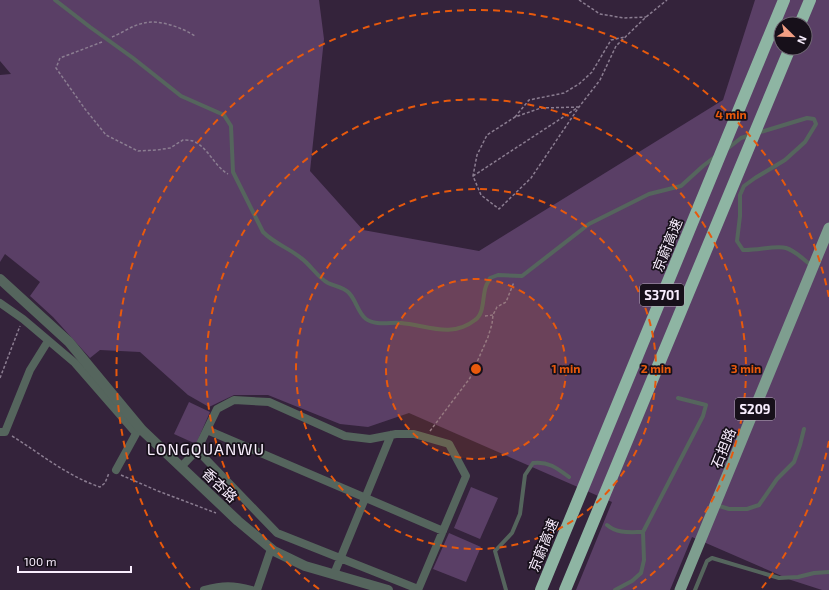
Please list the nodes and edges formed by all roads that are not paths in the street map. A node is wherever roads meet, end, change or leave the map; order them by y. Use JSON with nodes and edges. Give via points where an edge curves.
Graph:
{"nodes":[{"id":1,"x":55,"y":0,"type":"edge"},
{"id":2,"x":784,"y":0,"type":"edge"},
{"id":3,"x":810,"y":0,"type":"edge"},
{"id":4,"x":803,"y":16,"type":"edge"},
{"id":5,"x":787,"y":56,"type":"edge"},
{"id":6,"x":829,"y":228,"type":"edge"},
{"id":7,"x":813,"y":267,"type":"junction"},
{"id":8,"x":0,"y":279,"type":"edge"},
{"id":9,"x":0,"y":303,"type":"edge"},
{"id":10,"x":48,"y":341,"type":"junction"},
{"id":11,"x":678,"y":398,"type":"dead end"},
{"id":12,"x":804,"y":429,"type":"dead end"},
{"id":13,"x":138,"y":430,"type":"junction"},
{"id":14,"x":207,"y":430,"type":"junction"},
{"id":15,"x":2,"y":432,"type":"edge"},
{"id":16,"x":391,"y":435,"type":"junction"},
{"id":17,"x":197,"y":450,"type":"junction"},
{"id":18,"x":181,"y":467,"type":"junction"},
{"id":19,"x":116,"y":470,"type":"road end"},
{"id":20,"x":569,"y":477,"type":"dead end"},
{"id":21,"x":366,"y":498,"type":"junction"},
{"id":22,"x":715,"y":505,"type":"junction"},
{"id":23,"x":607,"y":525,"type":"dead end"},
{"id":24,"x":443,"y":530,"type":"junction"},
{"id":25,"x":643,"y":532,"type":"junction"},
{"id":26,"x":271,"y":549,"type":"junction"},
{"id":27,"x":341,"y":558,"type":"junction"},
{"id":28,"x":829,"y":572,"type":"edge"},
{"id":29,"x":334,"y":574,"type":"junction"},
{"id":30,"x":204,"y":590,"type":"edge"},
{"id":31,"x":252,"y":590,"type":"edge"},
{"id":32,"x":257,"y":590,"type":"edge"},
{"id":33,"x":388,"y":590,"type":"edge"},
{"id":34,"x":418,"y":590,"type":"edge"},
{"id":35,"x":506,"y":590,"type":"edge"},
{"id":36,"x":541,"y":590,"type":"edge"},
{"id":37,"x":565,"y":590,"type":"edge"},
{"id":38,"x":615,"y":590,"type":"edge"},
{"id":39,"x":680,"y":590,"type":"edge"},
{"id":40,"x":695,"y":590,"type":"edge"}],
"edges":[{"from":1,"to":7,"type":"lane","via":[[181,96],[224,115],[231,126],[234,175],[264,232],[271,240],[300,257],[327,282],[349,293],[365,319],[437,330],[461,328],[478,317],[485,287],[490,278],[498,275],[522,276],[589,224],[649,194],[681,186],[741,138],[807,118],[814,119],[816,124],[805,142],[785,160],[744,186],[740,195],[736,241],[743,250],[786,248]]},
{"from":2,"to":36,"type":"highway","name":"京蔚高速","number":"S3701","bridge":true},
{"from":3,"to":4,"type":"highway"},
{"from":5,"to":37,"type":"highway","number":"S3701","bridge":true},
{"from":6,"to":7,"type":"main road","name":"石担路","number":"S209"},
{"from":7,"to":22,"type":"main road","name":"石担路","number":"S209"},
{"from":8,"to":13,"type":"street","name":"香杏路","via":[[69,342]]},
{"from":9,"to":10,"type":"street"},
{"from":10,"to":13,"type":"street","via":[[75,363]]},
{"from":10,"to":15,"type":"street","via":[[30,370]]},
{"from":11,"to":25,"type":"lane","via":[[706,405],[703,416]]},
{"from":12,"to":22,"type":"lane","via":[[794,462],[777,479],[759,505],[747,509],[729,509]]},
{"from":13,"to":18,"type":"street","name":"香杏路"},
{"from":13,"to":19,"type":"street"},
{"from":14,"to":16,"type":"street","via":[[217,409],[239,400],[269,402],[345,436],[370,439]]},
{"from":14,"to":17,"type":"street"},
{"from":14,"to":21,"type":"street"},
{"from":16,"to":21,"type":"street"},
{"from":16,"to":24,"type":"street","via":[[414,434],[449,444],[466,476]]},
{"from":17,"to":18,"type":"street"},
{"from":17,"to":27,"type":"street","via":[[277,533]]},
{"from":18,"to":26,"type":"street","name":"香杏路"},
{"from":20,"to":35,"type":"lane","via":[[552,465],[540,462],[533,463],[525,475],[520,514],[512,534],[495,552]]},
{"from":21,"to":24,"type":"street"},
{"from":21,"to":27,"type":"street"},
{"from":22,"to":39,"type":"main road","name":"石担路","number":"S209"},
{"from":23,"to":25,"type":"lane","via":[[613,530]]},
{"from":24,"to":34,"type":"street"},
{"from":25,"to":38,"type":"lane","via":[[644,560],[641,572],[632,581]]},
{"from":26,"to":29,"type":"street","name":"香杏路","via":[[305,566]]},
{"from":26,"to":32,"type":"street"},
{"from":27,"to":29,"type":"street"},
{"from":27,"to":34,"type":"street"},
{"from":28,"to":40,"type":"lane","via":[[779,578],[712,558],[707,561]]},
{"from":29,"to":33,"type":"street","name":"香杏路"},
{"from":30,"to":31,"type":"street","via":[[234,586]]}]}
